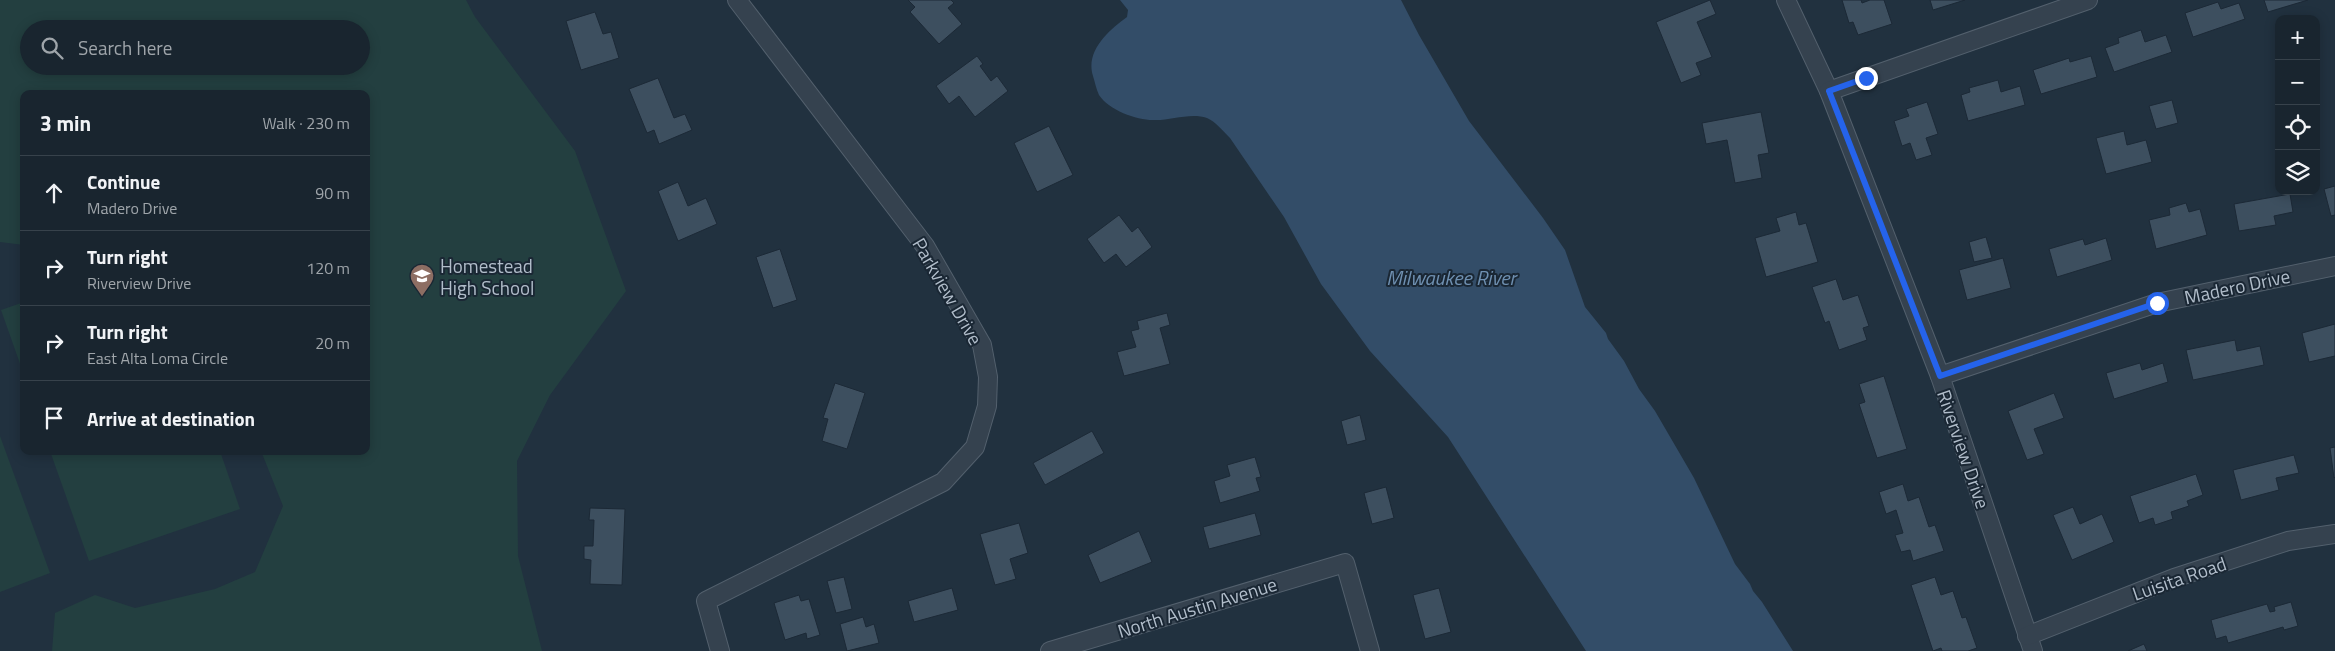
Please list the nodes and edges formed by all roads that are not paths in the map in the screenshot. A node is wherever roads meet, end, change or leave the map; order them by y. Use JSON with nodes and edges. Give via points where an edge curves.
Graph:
{"nodes":[{"id":1,"x":737,"y":0,"type":"edge"},
{"id":2,"x":1786,"y":0,"type":"edge"},
{"id":3,"x":2088,"y":0,"type":"edge"},
{"id":4,"x":1829,"y":91,"type":"junction"},
{"id":5,"x":2335,"y":266,"type":"edge"},
{"id":6,"x":1940,"y":376,"type":"junction"},
{"id":7,"x":2335,"y":534,"type":"edge"},
{"id":8,"x":2030,"y":643,"type":"edge"},
{"id":9,"x":720,"y":651,"type":"edge"},
{"id":10,"x":1050,"y":651,"type":"edge"},
{"id":11,"x":1370,"y":651,"type":"edge"}],
"edges":[{"from":1,"to":9,"type":"street","name":"Parkview Drive","via":[[925,246],[982,345],[988,377],[987,406],[975,447],[943,482],[706,601]]},
{"from":2,"to":4,"type":"street","name":"Riverview Drive"},
{"from":3,"to":4,"type":"street"},
{"from":4,"to":6,"type":"street","name":"Riverview Drive"},
{"from":5,"to":6,"type":"street","name":"Madero Drive","via":[[2157,303]]},
{"from":6,"to":8,"type":"street","name":"Riverview Drive"},
{"from":7,"to":8,"type":"street","name":"Luisita Road","via":[[2288,541],[2174,578]]},
{"from":10,"to":11,"type":"street","name":"North Austin Avenue","via":[[1345,563]]}]}
